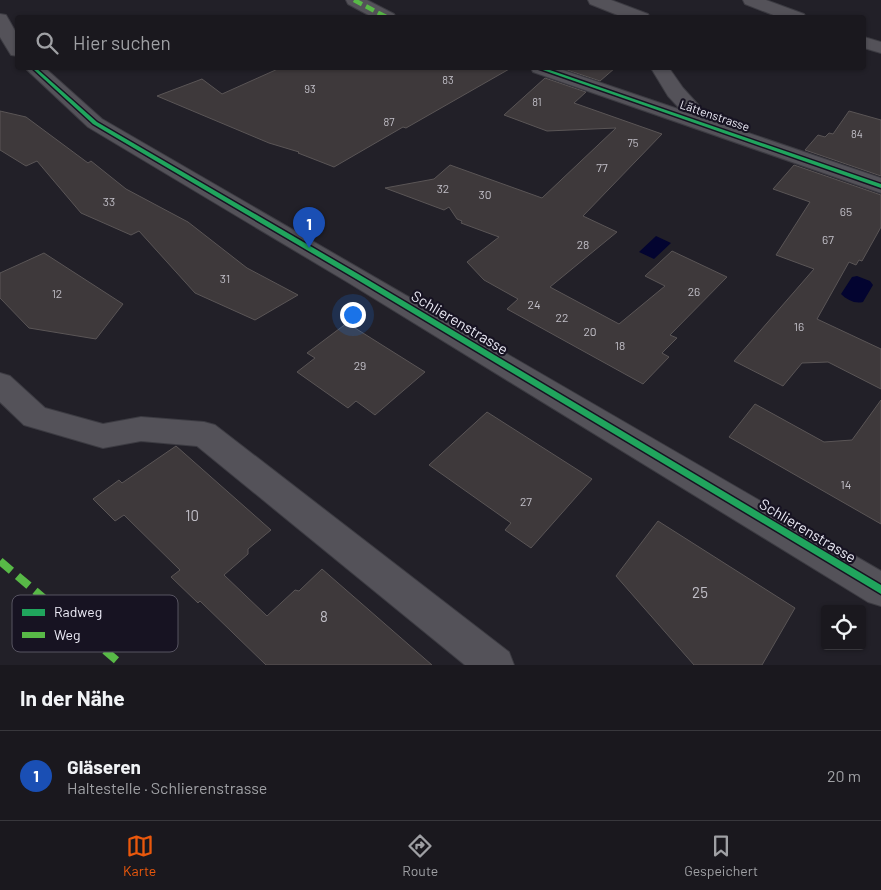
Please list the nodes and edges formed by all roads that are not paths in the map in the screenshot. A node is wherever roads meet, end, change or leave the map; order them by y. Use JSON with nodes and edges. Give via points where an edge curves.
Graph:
{"nodes":[{"id":1,"x":354,"y":0,"type":"edge"},
{"id":2,"x":596,"y":0,"type":"edge"},
{"id":3,"x":751,"y":0,"type":"edge"},
{"id":4,"x":382,"y":15,"type":"edge"},
{"id":5,"x":634,"y":15,"type":"edge"},
{"id":6,"x":790,"y":15,"type":"edge"},
{"id":7,"x":0,"y":19,"type":"edge"},
{"id":8,"x":866,"y":43,"type":"edge"},
{"id":9,"x":15,"y":46,"type":"edge"},
{"id":10,"x":881,"y":48,"type":"edge"},
{"id":11,"x":36,"y":70,"type":"edge"},
{"id":12,"x":546,"y":70,"type":"edge"},
{"id":13,"x":661,"y":70,"type":"edge"},
{"id":14,"x":706,"y":124,"type":"junction"},
{"id":15,"x":881,"y":186,"type":"edge"},
{"id":16,"x":0,"y":384,"type":"edge"},
{"id":17,"x":881,"y":590,"type":"edge"},
{"id":18,"x":495,"y":665,"type":"edge"}],
"edges":[{"from":1,"to":4,"type":"street"},
{"from":2,"to":5,"type":"street"},
{"from":3,"to":6,"type":"street"},
{"from":7,"to":9,"type":"street"},
{"from":8,"to":10,"type":"street"},
{"from":11,"to":17,"type":"street","name":"Schlierenstrasse","via":[[94,123]]},
{"from":12,"to":14,"type":"street","name":"Lättenstrasse"},
{"from":13,"to":14,"type":"street","name":"Lättenstrasse","via":[[675,92]]},
{"from":14,"to":15,"type":"street","name":"Lättenstrasse"},
{"from":16,"to":18,"type":"street","via":[[35,417],[103,436],[142,429],[204,434]]}]}
